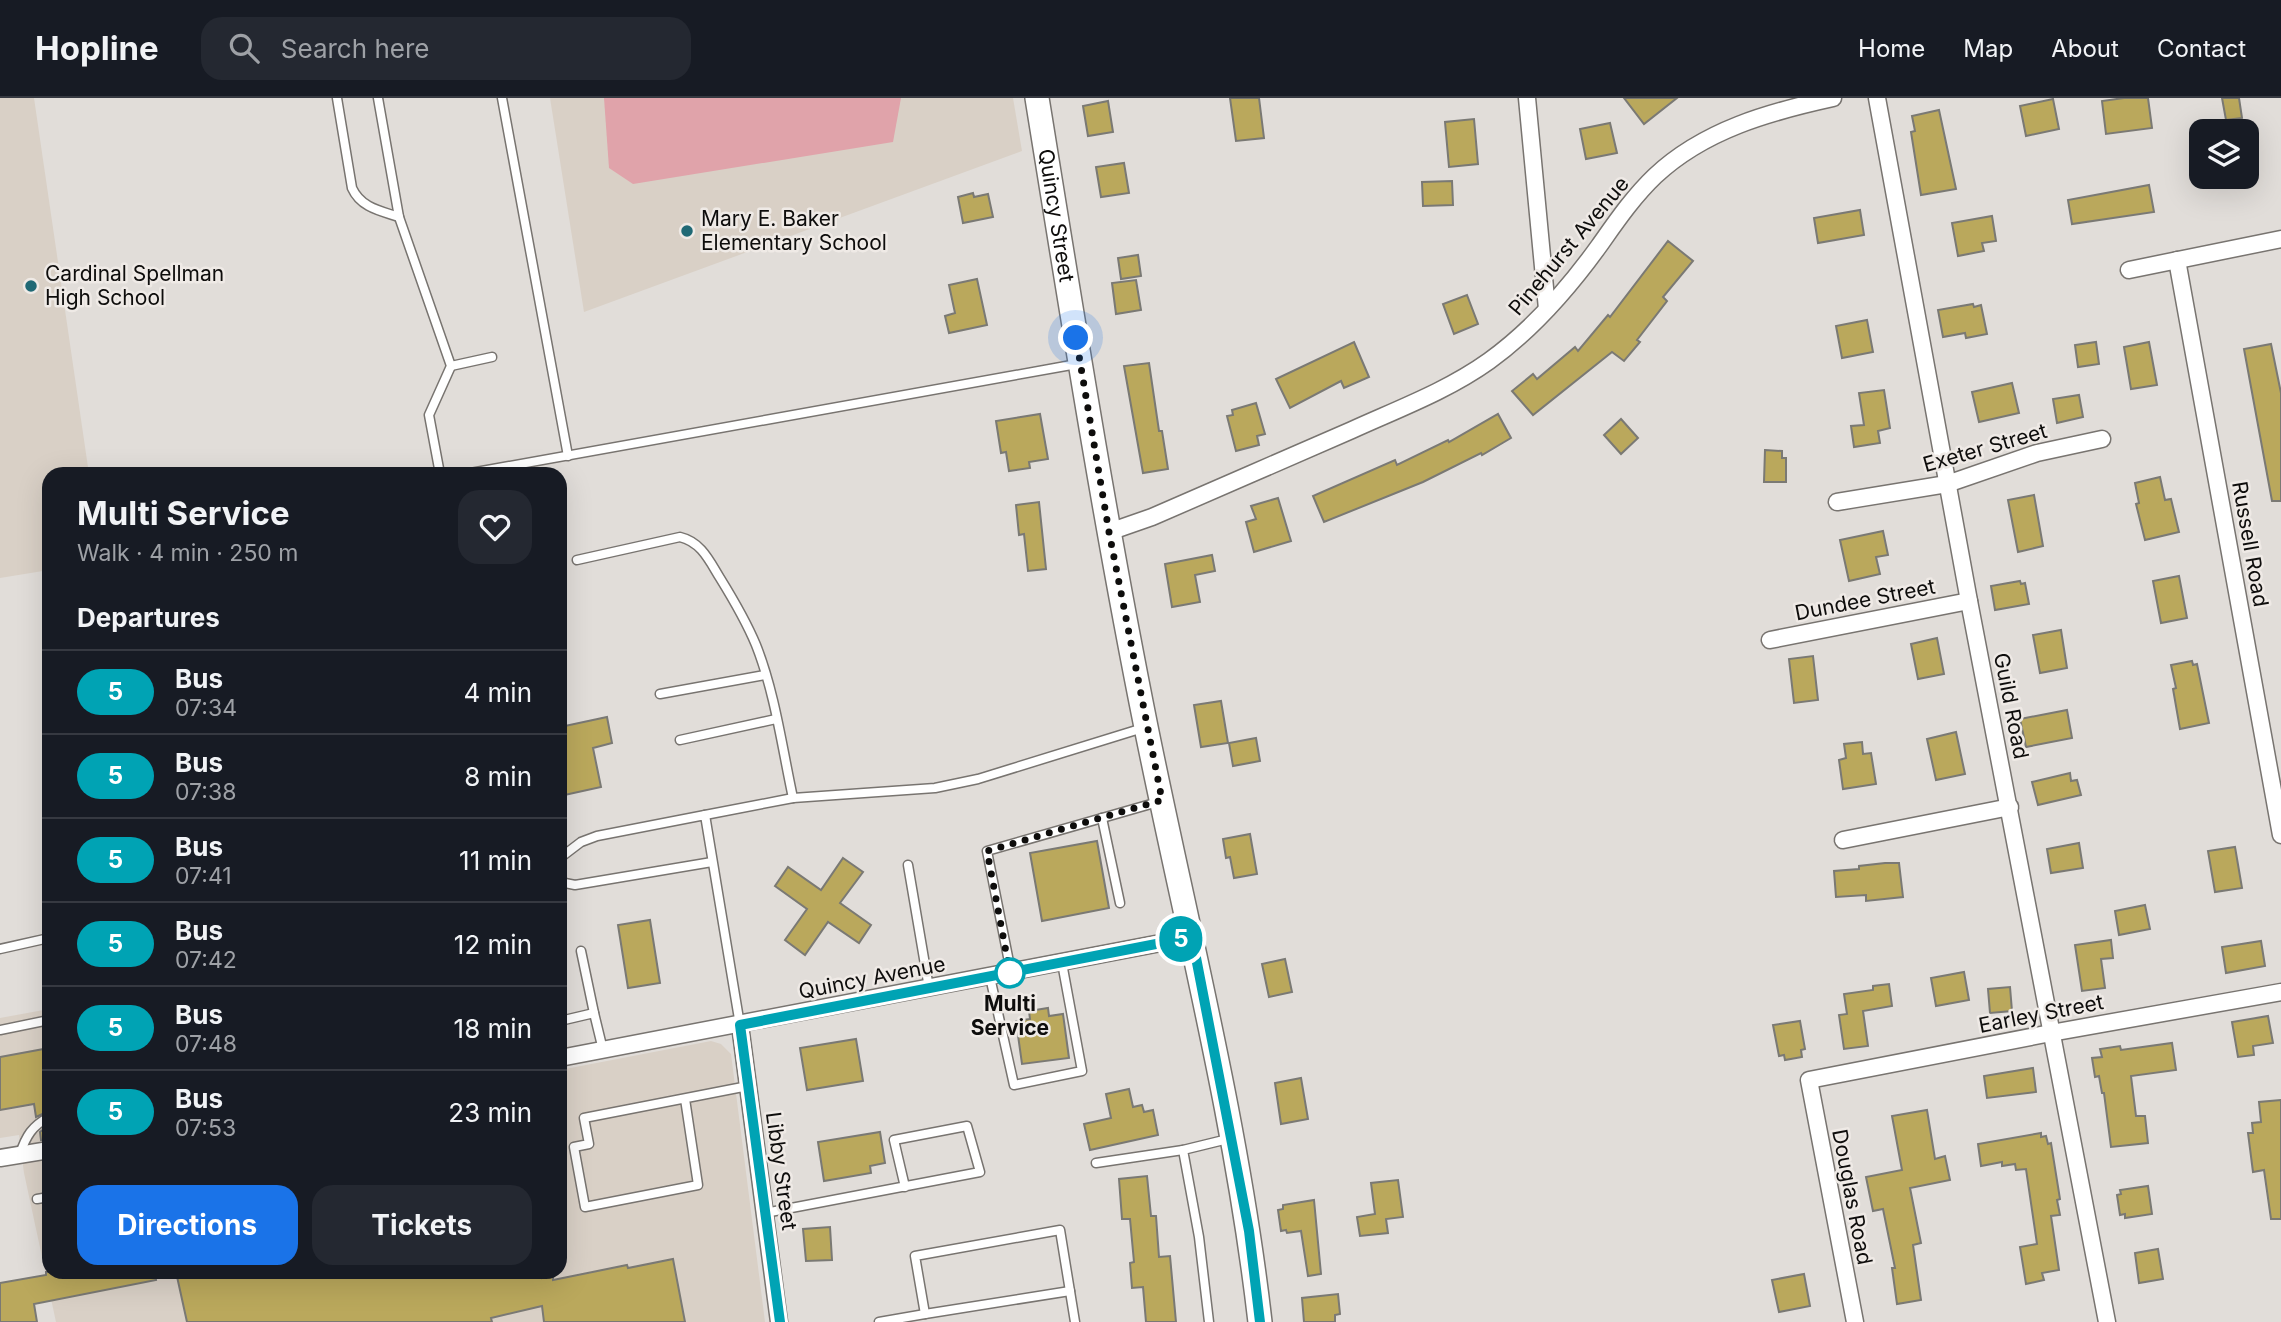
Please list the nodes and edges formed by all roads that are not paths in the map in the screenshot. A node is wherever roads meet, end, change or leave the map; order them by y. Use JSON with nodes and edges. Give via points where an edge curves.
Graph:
{"nodes":[{"id":1,"x":337,"y":98,"type":"edge"},
{"id":2,"x":377,"y":98,"type":"edge"},
{"id":3,"x":502,"y":98,"type":"edge"},
{"id":4,"x":1037,"y":98,"type":"edge"},
{"id":5,"x":1527,"y":98,"type":"edge"},
{"id":6,"x":1833,"y":98,"type":"edge"},
{"id":7,"x":1877,"y":98,"type":"edge"},
{"id":8,"x":399,"y":217,"type":"junction"},
{"id":9,"x":2281,"y":239,"type":"edge"},
{"id":10,"x":2177,"y":260,"type":"junction"},
{"id":11,"x":2129,"y":270,"type":"dead end"},
{"id":12,"x":1547,"y":309,"type":"junction"},
{"id":13,"x":492,"y":356,"type":"dead end"},
{"id":14,"x":1080,"y":363,"type":"junction"},
{"id":15,"x":451,"y":366,"type":"junction"},
{"id":16,"x":2102,"y":439,"type":"dead end"},
{"id":17,"x":568,"y":456,"type":"junction"},
{"id":18,"x":439,"y":467,"type":"edge"},
{"id":19,"x":505,"y":467,"type":"edge"},
{"id":20,"x":1947,"y":484,"type":"junction"},
{"id":21,"x":1837,"y":502,"type":"dead end"},
{"id":22,"x":1109,"y":532,"type":"junction"},
{"id":23,"x":577,"y":560,"type":"dead end"},
{"id":24,"x":1969,"y":601,"type":"junction"},
{"id":25,"x":1770,"y":640,"type":"dead end"},
{"id":26,"x":765,"y":675,"type":"junction"},
{"id":27,"x":660,"y":694,"type":"dead end"},
{"id":28,"x":776,"y":719,"type":"junction"},
{"id":29,"x":1146,"y":727,"type":"junction"},
{"id":30,"x":680,"y":740,"type":"dead end"},
{"id":31,"x":793,"y":798,"type":"junction"},
{"id":32,"x":1162,"y":800,"type":"junction"},
{"id":33,"x":2010,"y":807,"type":"junction"},
{"id":34,"x":705,"y":815,"type":"junction"},
{"id":35,"x":1102,"y":818,"type":"junction"},
{"id":36,"x":2281,"y":835,"type":"edge"},
{"id":37,"x":1843,"y":840,"type":"dead end"},
{"id":38,"x":567,"y":853,"type":"edge"},
{"id":39,"x":712,"y":862,"type":"junction"},
{"id":40,"x":908,"y":865,"type":"dead end"},
{"id":41,"x":567,"y":883,"type":"edge"},
{"id":42,"x":1120,"y":903,"type":"dead end"},
{"id":43,"x":1192,"y":937,"type":"junction"},
{"id":44,"x":42,"y":940,"type":"edge"},
{"id":45,"x":0,"y":950,"type":"edge"},
{"id":46,"x":581,"y":951,"type":"dead end"},
{"id":47,"x":1062,"y":962,"type":"junction"},
{"id":48,"x":1011,"y":972,"type":"junction"},
{"id":49,"x":989,"y":977,"type":"junction"},
{"id":50,"x":929,"y":988,"type":"junction"},
{"id":51,"x":2281,"y":992,"type":"edge"},
{"id":52,"x":594,"y":1013,"type":"junction"},
{"id":53,"x":567,"y":1019,"type":"edge"},
{"id":54,"x":42,"y":1021,"type":"edge"},
{"id":55,"x":740,"y":1025,"type":"junction"},
{"id":56,"x":0,"y":1030,"type":"edge"},
{"id":57,"x":2051,"y":1033,"type":"junction"},
{"id":58,"x":603,"y":1050,"type":"junction"},
{"id":59,"x":567,"y":1057,"type":"edge"},
{"id":60,"x":1809,"y":1080,"type":"joint"},
{"id":61,"x":748,"y":1086,"type":"junction"},
{"id":62,"x":685,"y":1099,"type":"junction"},
{"id":63,"x":42,"y":1120,"type":"edge"},
{"id":64,"x":1231,"y":1138,"type":"junction"},
{"id":65,"x":1183,"y":1150,"type":"junction"},
{"id":66,"x":42,"y":1151,"type":"edge"},
{"id":67,"x":20,"y":1155,"type":"junction"},
{"id":68,"x":0,"y":1158,"type":"edge"},
{"id":69,"x":1096,"y":1163,"type":"dead end"},
{"id":70,"x":905,"y":1187,"type":"junction"},
{"id":71,"x":42,"y":1198,"type":"edge"},
{"id":72,"x":37,"y":1199,"type":"dead end"},
{"id":73,"x":765,"y":1213,"type":"junction"},
{"id":74,"x":1070,"y":1291,"type":"junction"},
{"id":75,"x":925,"y":1314,"type":"junction"},
{"id":76,"x":901,"y":1320,"type":"edge"},
{"id":77,"x":779,"y":1322,"type":"edge"},
{"id":78,"x":880,"y":1322,"type":"edge"},
{"id":79,"x":1075,"y":1322,"type":"edge"},
{"id":80,"x":1209,"y":1322,"type":"edge"},
{"id":81,"x":1260,"y":1322,"type":"edge"},
{"id":82,"x":1855,"y":1322,"type":"edge"},
{"id":83,"x":2107,"y":1322,"type":"edge"}],
"edges":[{"from":1,"to":8,"type":"lane","via":[[356,197],[369,208]]},
{"from":2,"to":8,"type":"lane"},
{"from":3,"to":17,"type":"lane"},
{"from":4,"to":14,"type":"main road","name":"Quincy Street"},
{"from":5,"to":12,"type":"street"},
{"from":6,"to":12,"type":"street","name":"Pinehurst Avenue","via":[[1743,123],[1681,156],[1655,176]]},
{"from":7,"to":20,"type":"street","name":"Guild Road"},
{"from":8,"to":15,"type":"lane"},
{"from":9,"to":10,"type":"street"},
{"from":10,"to":11,"type":"street"},
{"from":10,"to":36,"type":"street","name":"Russell Road"},
{"from":12,"to":22,"type":"street","name":"Pinehurst Avenue","via":[[1506,349],[1443,388]]},
{"from":13,"to":15,"type":"lane"},
{"from":14,"to":17,"type":"lane"},
{"from":14,"to":22,"type":"main road","name":"Quincy Street"},
{"from":15,"to":18,"type":"lane","via":[[429,415]]},
{"from":16,"to":20,"type":"street","name":"Exeter Street","via":[[2038,453]]},
{"from":17,"to":19,"type":"lane"},
{"from":20,"to":21,"type":"street","name":"Exeter Street"},
{"from":20,"to":24,"type":"street","name":"Guild Road"},
{"from":22,"to":29,"type":"main road","name":"Quincy Street"},
{"from":23,"to":26,"type":"lane","via":[[680,537],[692,540],[737,606]]},
{"from":24,"to":25,"type":"street","name":"Dundee Street"},
{"from":24,"to":33,"type":"street","name":"Guild Road"},
{"from":26,"to":27,"type":"lane"},
{"from":26,"to":28,"type":"lane"},
{"from":28,"to":30,"type":"lane"},
{"from":28,"to":31,"type":"lane"},
{"from":29,"to":31,"type":"lane","via":[[935,788]]},
{"from":29,"to":32,"type":"main road","name":"Quincy Street"},
{"from":31,"to":34,"type":"lane"},
{"from":32,"to":35,"type":"lane"},
{"from":32,"to":43,"type":"main road","name":"Quincy Street"},
{"from":33,"to":37,"type":"street"},
{"from":33,"to":57,"type":"street","name":"Guild Road"},
{"from":34,"to":38,"type":"lane","via":[[597,836]]},
{"from":34,"to":39,"type":"lane"},
{"from":35,"to":42,"type":"lane"},
{"from":35,"to":48,"type":"lane","via":[[987,851]]},
{"from":39,"to":41,"type":"lane"},
{"from":39,"to":55,"type":"lane"},
{"from":40,"to":50,"type":"lane"},
{"from":43,"to":47,"type":"street","name":"Quincy Avenue"},
{"from":43,"to":64,"type":"main road","name":"Quincy Street"},
{"from":44,"to":45,"type":"lane"},
{"from":46,"to":52,"type":"lane"},
{"from":47,"to":48,"type":"street","name":"Quincy Avenue"},
{"from":47,"to":49,"type":"lane","via":[[1082,1071],[1014,1085]]},
{"from":48,"to":49,"type":"street","name":"Quincy Avenue"},
{"from":49,"to":50,"type":"street","name":"Quincy Avenue"},
{"from":50,"to":55,"type":"street","name":"Quincy Avenue"},
{"from":51,"to":57,"type":"street","name":"Earley Street"},
{"from":52,"to":53,"type":"lane"},
{"from":52,"to":58,"type":"lane"},
{"from":54,"to":56,"type":"lane"},
{"from":55,"to":58,"type":"street","name":"Quincy Avenue"},
{"from":55,"to":61,"type":"street","name":"Libby Street"},
{"from":57,"to":60,"type":"street","name":"Earley Street"},
{"from":57,"to":83,"type":"street","name":"Guild Road"},
{"from":58,"to":59,"type":"street","name":"Quincy Avenue"},
{"from":60,"to":82,"type":"street","name":"Douglas Road"},
{"from":61,"to":62,"type":"lane"},
{"from":61,"to":73,"type":"street","name":"Libby Street"},
{"from":62,"to":62,"type":"lane","via":[[584,1118],[589,1144],[573,1147],[585,1207],[698,1185]]},
{"from":63,"to":67,"type":"lane","via":[[26,1136]]},
{"from":64,"to":65,"type":"lane"},
{"from":64,"to":81,"type":"main road","name":"Quincy Street"},
{"from":65,"to":69,"type":"lane"},
{"from":65,"to":80,"type":"lane"},
{"from":66,"to":67,"type":"street"},
{"from":67,"to":68,"type":"street"},
{"from":70,"to":70,"type":"lane","via":[[980,1172],[968,1126],[894,1140]]},
{"from":70,"to":73,"type":"lane"},
{"from":71,"to":72,"type":"lane"},
{"from":73,"to":77,"type":"street","name":"Libby Street"},
{"from":74,"to":75,"type":"lane"},
{"from":74,"to":75,"type":"lane","via":[[1060,1230],[915,1256]]},
{"from":74,"to":79,"type":"lane"},
{"from":75,"to":76,"type":"lane"},
{"from":76,"to":78,"type":"lane"}]}
